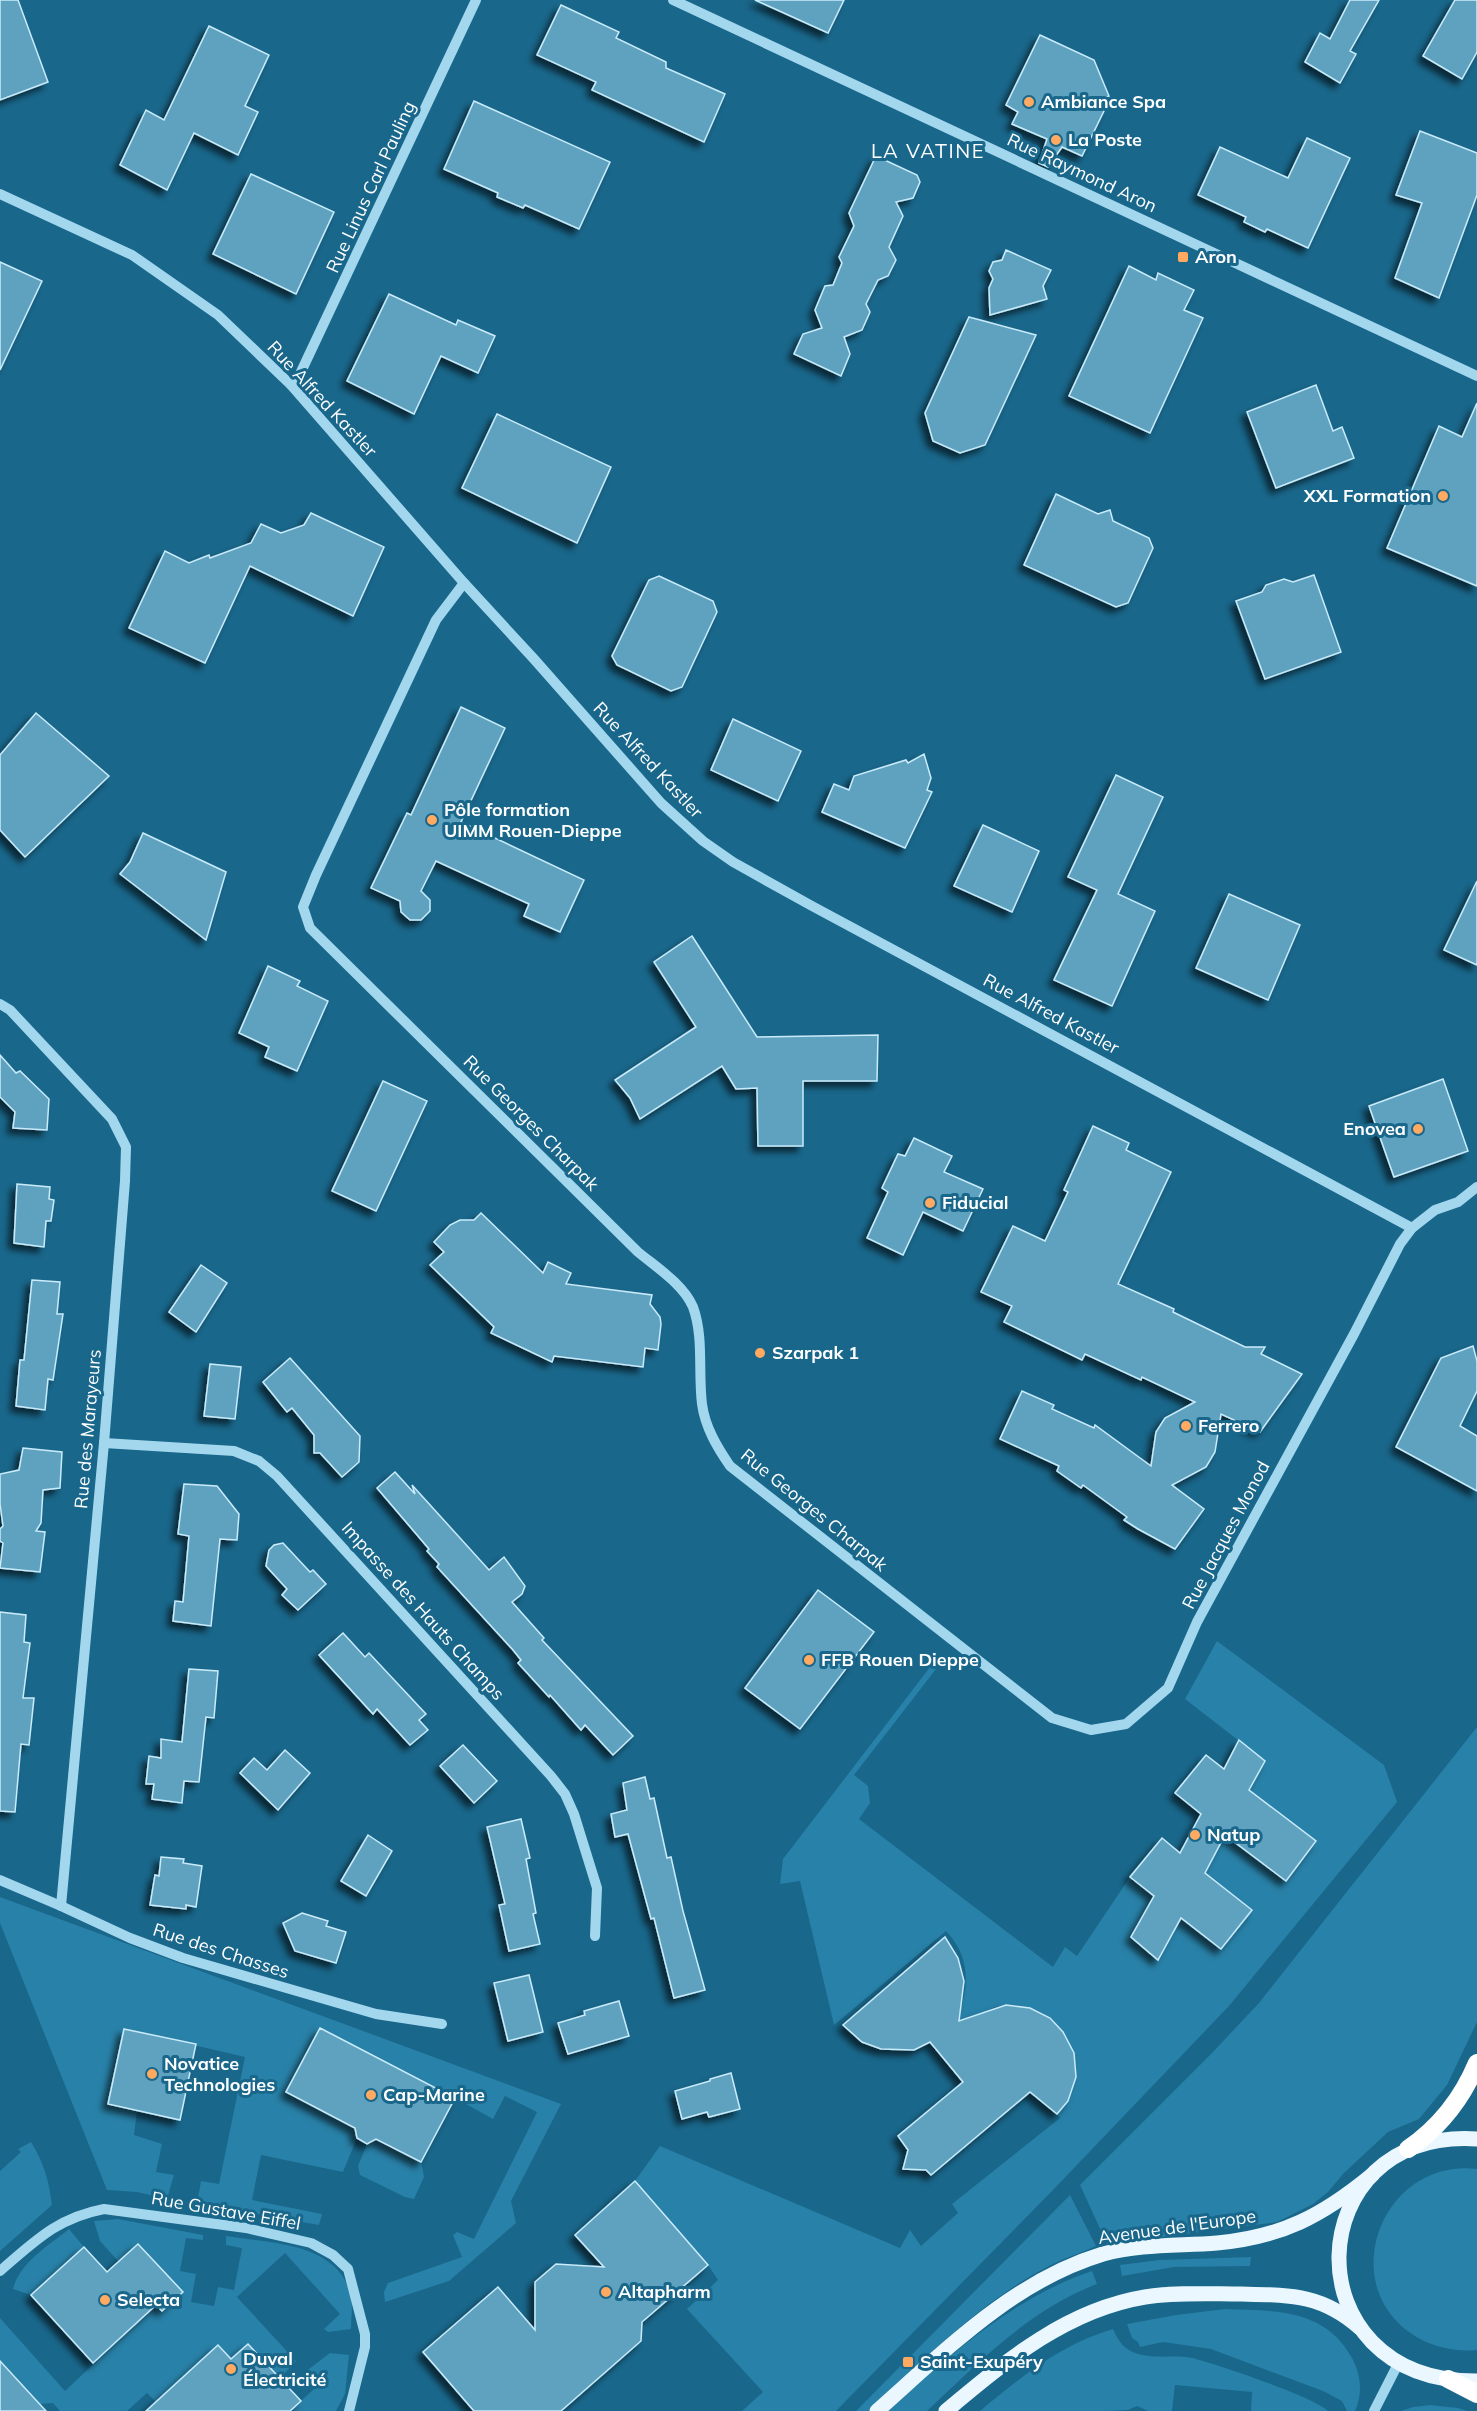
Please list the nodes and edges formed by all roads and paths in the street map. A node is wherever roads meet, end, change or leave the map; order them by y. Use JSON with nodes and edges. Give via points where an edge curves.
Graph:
{"nodes":[{"id":1,"x":477,"y":0,"type":"edge"},
{"id":2,"x":673,"y":0,"type":"edge"},
{"id":3,"x":0,"y":194,"type":"edge"},
{"id":4,"x":1477,"y":376,"type":"edge"},
{"id":5,"x":291,"y":385,"type":"junction"},
{"id":6,"x":464,"y":583,"type":"junction"},
{"id":7,"x":0,"y":1004,"type":"edge"},
{"id":8,"x":1477,"y":1187,"type":"edge"},
{"id":9,"x":1412,"y":1228,"type":"junction"},
{"id":10,"x":104,"y":1443,"type":"junction"},
{"id":11,"x":940,"y":1632,"type":"joint"},
{"id":12,"x":0,"y":1880,"type":"edge"},
{"id":13,"x":61,"y":1906,"type":"junction"},
{"id":14,"x":595,"y":1936,"type":"dead end"},
{"id":15,"x":442,"y":2024,"type":"dead end"},
{"id":16,"x":1477,"y":2063,"type":"edge"},
{"id":17,"x":1477,"y":2139,"type":"edge"},
{"id":18,"x":1408,"y":2149,"type":"junction"},
{"id":19,"x":1372,"y":2175,"type":"junction"},
{"id":20,"x":0,"y":2271,"type":"edge"},
{"id":21,"x":1360,"y":2328,"type":"junction"},
{"id":22,"x":1399,"y":2362,"type":"junction"},
{"id":23,"x":1448,"y":2379,"type":"junction"},
{"id":24,"x":1477,"y":2380,"type":"edge"},
{"id":25,"x":1477,"y":2394,"type":"edge"},
{"id":26,"x":349,"y":2411,"type":"edge"},
{"id":27,"x":877,"y":2411,"type":"edge"},
{"id":28,"x":946,"y":2411,"type":"edge"},
{"id":29,"x":1374,"y":2411,"type":"edge"}],
"edges":[{"from":1,"to":5,"type":"street","name":"Rue Linus Carl Pauling","via":[[300,374]]},
{"from":2,"to":4,"type":"street","name":"Rue Raymond Aron"},
{"from":3,"to":5,"type":"street","name":"Rue Alfred Kastler","via":[[149,266],[219,315]]},
{"from":5,"to":6,"type":"street","name":"Rue Alfred Kastler"},
{"from":6,"to":9,"type":"street","name":"Rue Alfred Kastler","via":[[661,804],[733,862]]},
{"from":6,"to":11,"type":"street","name":"Rue Georges Charpak","via":[[436,620],[316,875],[303,907],[310,928],[638,1252],[680,1288],[692,1306],[699,1334],[702,1406],[711,1437],[730,1466]]},
{"from":7,"to":10,"type":"street","name":"Rue des Marayeurs","via":[[112,1119],[126,1147]]},
{"from":8,"to":9,"type":"street","name":"Rue Jacques Monod"},
{"from":9,"to":11,"type":"street","name":"Rue Jacques Monod","via":[[1197,1622],[1168,1688],[1126,1724],[1091,1730],[1052,1719]]},
{"from":10,"to":13,"type":"street","name":"Rue des Marayeurs"},
{"from":10,"to":14,"type":"street","name":"Impasse des Hauts Champs","via":[[234,1452],[259,1461],[277,1476],[565,1794],[597,1887]]},
{"from":12,"to":13,"type":"street","name":"Rue des Chasses"},
{"from":13,"to":15,"type":"street","name":"Rue des Chasses","via":[[183,1958],[376,2014]]},
{"from":16,"to":18,"type":"highway","via":[[1457,2102],[1442,2121]]},
{"from":17,"to":18,"type":"main road","via":[[1436,2140]]},
{"from":18,"to":19,"type":"main road"},
{"from":19,"to":21,"type":"main road","via":[[1342,2227],[1338,2255],[1340,2282]]},
{"from":19,"to":27,"type":"main road","name":"Avenue de l'Europe","via":[[1317,2216],[1273,2233],[1217,2243],[1144,2247],[1105,2254],[1065,2268],[1023,2290],[968,2331]]},
{"from":20,"to":26,"type":"street","name":"Rue Gustave Eiffel","via":[[51,2228],[82,2213],[104,2209],[246,2228],[311,2243],[348,2269],[365,2334]]},
{"from":21,"to":22,"type":"main road"},
{"from":21,"to":28,"type":"main road","via":[[1337,2309],[1314,2300],[1282,2295],[1196,2294],[1111,2304],[1041,2337]]},
{"from":22,"to":23,"type":"main road"},
{"from":22,"to":29,"type":"street"},
{"from":23,"to":24,"type":"main road"},
{"from":23,"to":25,"type":"highway"}]}
